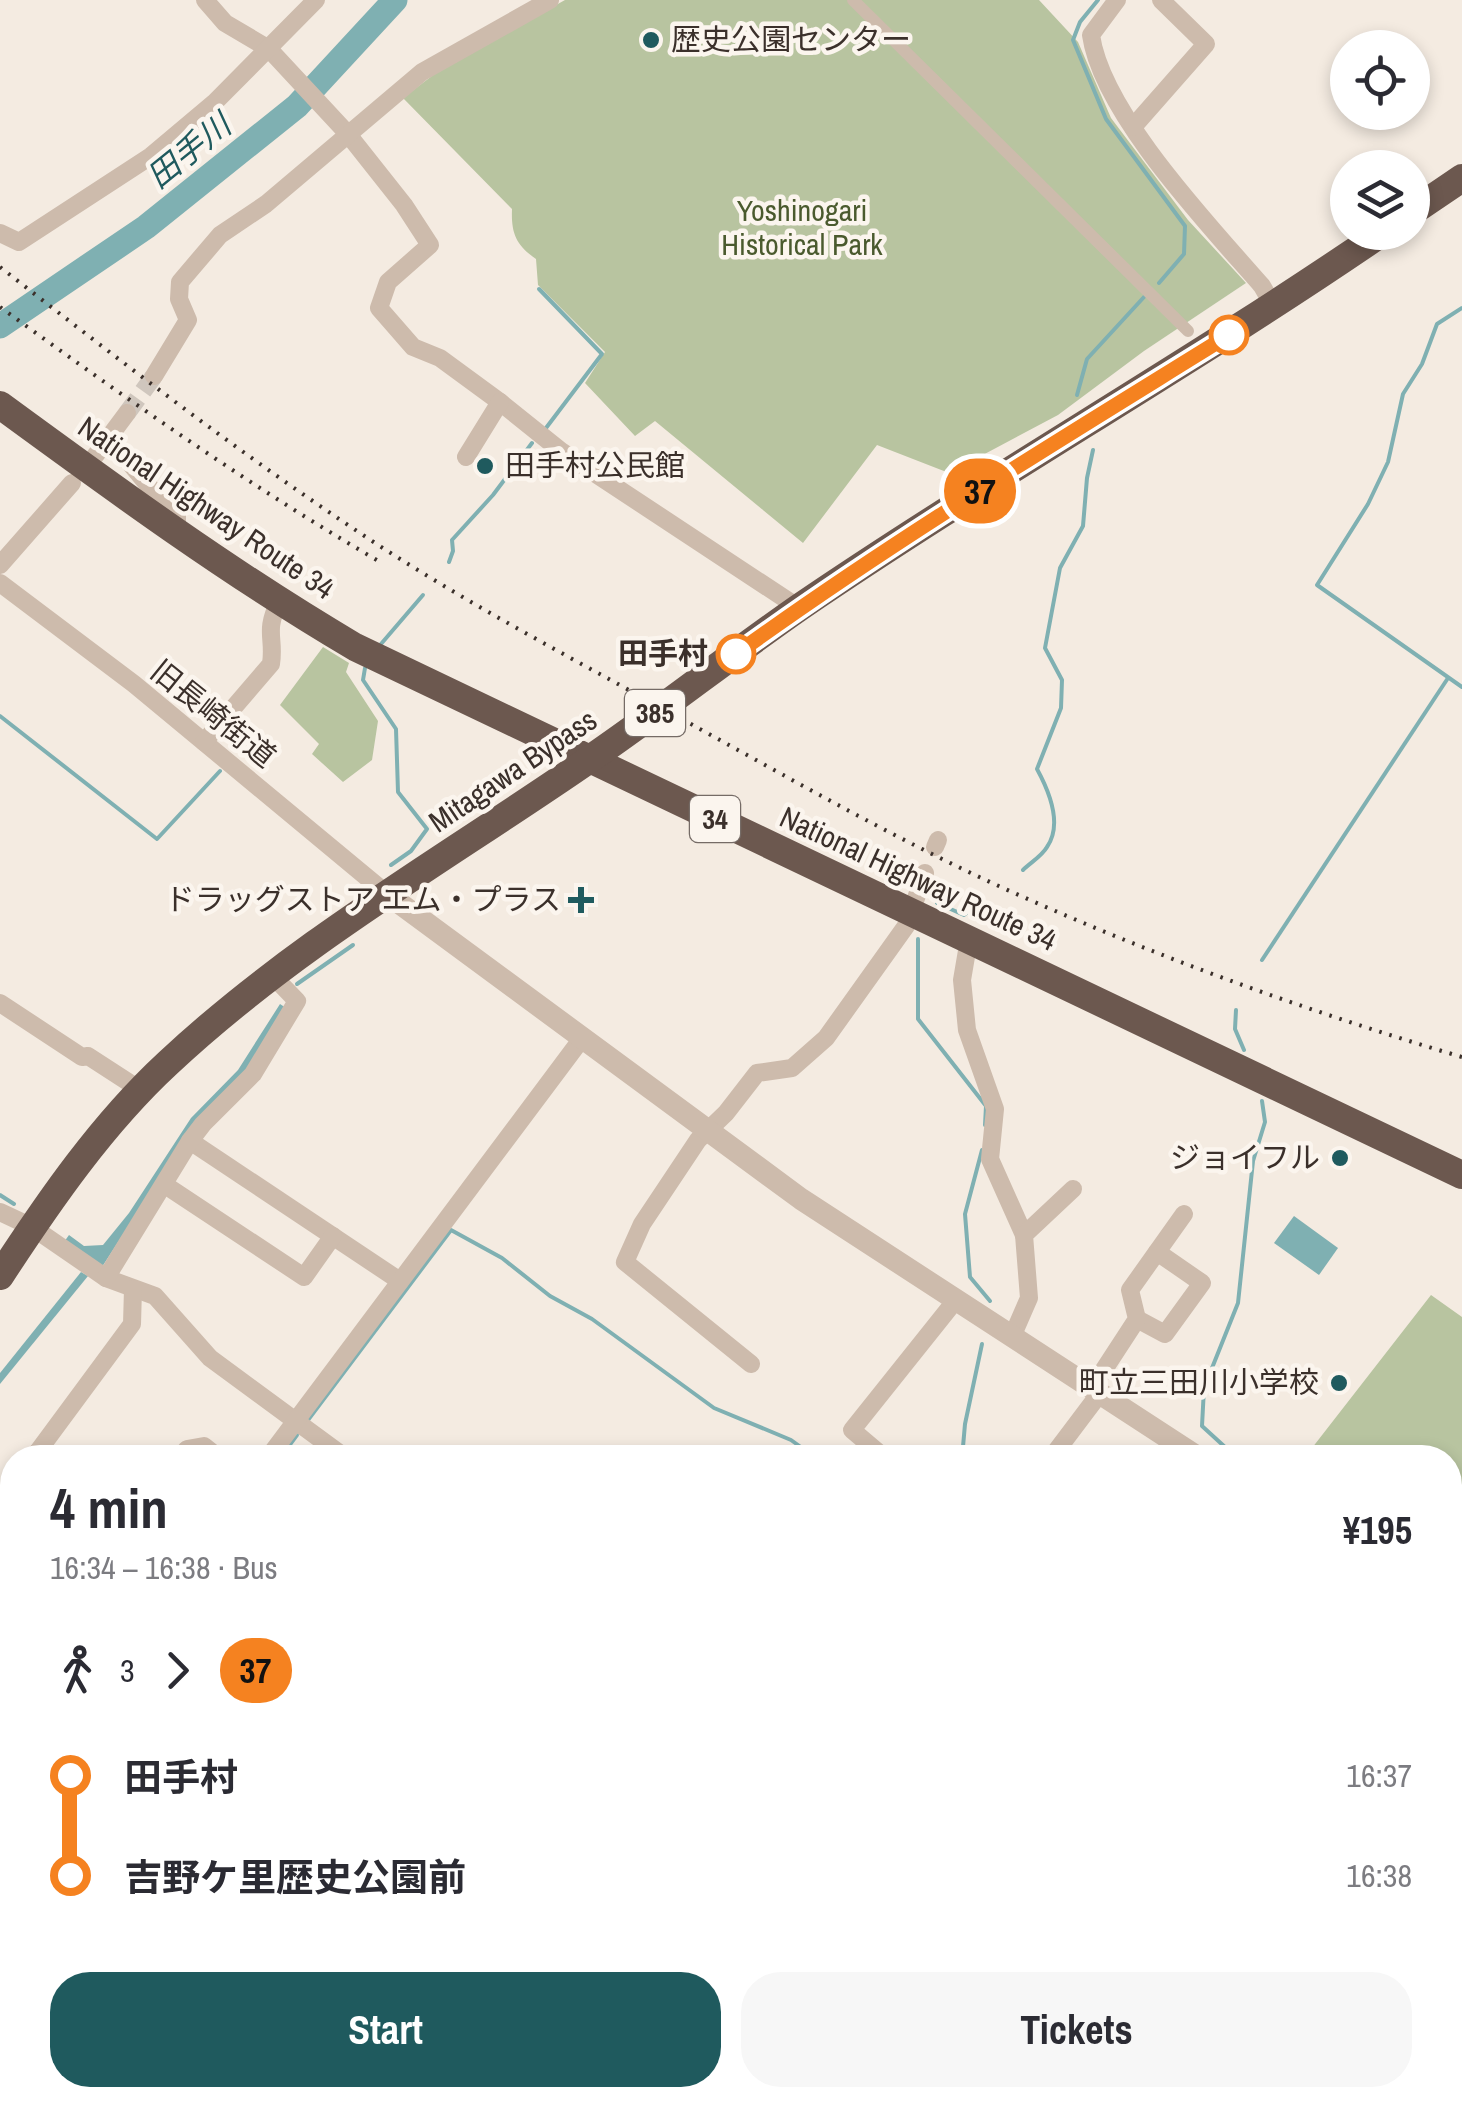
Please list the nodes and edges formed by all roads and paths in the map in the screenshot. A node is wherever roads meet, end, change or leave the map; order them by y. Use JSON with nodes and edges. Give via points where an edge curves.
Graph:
{"nodes":[{"id":1,"x":205,"y":0,"type":"edge"},
{"id":2,"x":316,"y":0,"type":"edge"},
{"id":3,"x":550,"y":0,"type":"edge"},
{"id":4,"x":854,"y":0,"type":"edge"},
{"id":5,"x":1117,"y":0,"type":"edge"},
{"id":6,"x":1161,"y":0,"type":"edge"},
{"id":7,"x":269,"y":49,"type":"junction"},
{"id":8,"x":1134,"y":127,"type":"junction"},
{"id":9,"x":348,"y":133,"type":"junction"},
{"id":10,"x":1462,"y":178,"type":"edge"},
{"id":11,"x":1430,"y":200,"type":"edge"},
{"id":12,"x":0,"y":233,"type":"edge"},
{"id":13,"x":1356,"y":250,"type":"edge"},
{"id":14,"x":1274,"y":307,"type":"junction"},
{"id":15,"x":1188,"y":330,"type":"dead end"},
{"id":16,"x":154,"y":376,"type":"tunnel mouth"},
{"id":17,"x":500,"y":402,"type":"junction"},
{"id":18,"x":0,"y":406,"type":"edge"},
{"id":19,"x":128,"y":414,"type":"tunnel mouth"},
{"id":20,"x":110,"y":438,"type":"junction"},
{"id":21,"x":96,"y":456,"type":"dead end"},
{"id":22,"x":466,"y":457,"type":"dead end"},
{"id":23,"x":72,"y":482,"type":"dead end"},
{"id":24,"x":177,"y":534,"type":"junction"},
{"id":25,"x":0,"y":565,"type":"edge"},
{"id":26,"x":0,"y":583,"type":"edge"},
{"id":27,"x":279,"y":602,"type":"junction"},
{"id":28,"x":799,"y":608,"type":"junction"},
{"id":29,"x":204,"y":742,"type":"junction"},
{"id":30,"x":589,"y":760,"type":"junction"},
{"id":31,"x":925,"y":873,"type":"dead end"},
{"id":32,"x":387,"y":894,"type":"junction"},
{"id":33,"x":911,"y":911,"type":"junction"},
{"id":34,"x":969,"y":939,"type":"junction"},
{"id":35,"x":271,"y":974,"type":"junction"},
{"id":36,"x":0,"y":1003,"type":"edge"},
{"id":37,"x":583,"y":1037,"type":"junction"},
{"id":38,"x":142,"y":1091,"type":"junction"},
{"id":39,"x":706,"y":1130,"type":"junction"},
{"id":40,"x":190,"y":1141,"type":"junction"},
{"id":41,"x":1462,"y":1175,"type":"edge"},
{"id":42,"x":164,"y":1186,"type":"junction"},
{"id":43,"x":1073,"y":1189,"type":"dead end"},
{"id":44,"x":0,"y":1212,"type":"edge"},
{"id":45,"x":1184,"y":1214,"type":"dead end"},
{"id":46,"x":32,"y":1227,"type":"junction"},
{"id":47,"x":1024,"y":1235,"type":"junction"},
{"id":48,"x":332,"y":1236,"type":"junction"},
{"id":49,"x":1157,"y":1252,"type":"junction"},
{"id":50,"x":0,"y":1276,"type":"edge"},
{"id":51,"x":106,"y":1278,"type":"junction"},
{"id":52,"x":400,"y":1281,"type":"junction"},
{"id":53,"x":133,"y":1288,"type":"junction"},
{"id":54,"x":955,"y":1301,"type":"junction"},
{"id":55,"x":1137,"y":1319,"type":"junction"},
{"id":56,"x":1012,"y":1337,"type":"junction"},
{"id":57,"x":752,"y":1364,"type":"dead end"},
{"id":58,"x":1096,"y":1390,"type":"junction"},
{"id":59,"x":295,"y":1422,"type":"junction"},
{"id":60,"x":44,"y":1445,"type":"edge"},
{"id":61,"x":278,"y":1445,"type":"edge"},
{"id":62,"x":328,"y":1445,"type":"edge"},
{"id":63,"x":870,"y":1445,"type":"edge"},
{"id":64,"x":1060,"y":1445,"type":"edge"},
{"id":65,"x":1179,"y":1445,"type":"edge"}],
"edges":[{"from":1,"to":7,"type":"street","via":[[226,23]]},
{"from":2,"to":7,"type":"street"},
{"from":3,"to":9,"type":"street","via":[[422,72]]},
{"from":4,"to":15,"type":"street"},
{"from":5,"to":8,"type":"street","via":[[1091,35],[1095,62]]},
{"from":6,"to":8,"type":"street","via":[[1206,44]]},
{"from":7,"to":9,"type":"street"},
{"from":7,"to":12,"type":"street","via":[[151,156],[19,242]]},
{"from":8,"to":14,"type":"street"},
{"from":9,"to":16,"type":"street","via":[[220,235],[180,282],[188,320]]},
{"from":9,"to":17,"type":"street","via":[[430,245],[388,282],[379,308],[412,347],[440,358]]},
{"from":10,"to":11,"type":"highway"},
{"from":13,"to":14,"type":"highway","name":"Mitagawa Bypass","number":"385"},
{"from":14,"to":28,"type":"highway","name":"Mitagawa Bypass","number":"385"},
{"from":17,"to":22,"type":"street"},
{"from":17,"to":28,"type":"street","via":[[560,451]]},
{"from":18,"to":24,"type":"highway","name":"National Highway Route 34","number":"34"},
{"from":19,"to":20,"type":"street"},
{"from":20,"to":21,"type":"street"},
{"from":20,"to":24,"type":"street","via":[[177,514]]},
{"from":23,"to":25,"type":"street"},
{"from":24,"to":27,"type":"highway","name":"National Highway Route 34","number":"34"},
{"from":26,"to":29,"type":"street","name":"旧長崎街道"},
{"from":27,"to":29,"type":"street","via":[[270,619],[271,664]]},
{"from":27,"to":30,"type":"highway","name":"National Highway Route 34","number":"34","via":[[355,647]]},
{"from":28,"to":30,"type":"highway","name":"Mitagawa Bypass","number":"385"},
{"from":29,"to":32,"type":"street","name":"旧長崎街道"},
{"from":30,"to":32,"type":"highway","name":"Mitagawa Bypass","number":"385"},
{"from":30,"to":33,"type":"highway","name":"National Highway Route 34","number":"34"},
{"from":31,"to":33,"type":"street"},
{"from":32,"to":35,"type":"highway","name":"Mitagawa Bypass","number":"385"},
{"from":32,"to":37,"type":"street"},
{"from":33,"to":34,"type":"highway","name":"National Highway Route 34","number":"34"},
{"from":33,"to":39,"type":"street","via":[[826,1038],[792,1068],[757,1073]]},
{"from":34,"to":41,"type":"highway","name":"National Highway Route 34","number":"34"},
{"from":34,"to":47,"type":"street","via":[[962,980],[966,1030],[995,1110],[990,1159]]},
{"from":35,"to":38,"type":"highway","name":"Mitagawa Bypass","number":"385"},
{"from":35,"to":40,"type":"street","via":[[297,1001],[253,1074]]},
{"from":36,"to":38,"type":"street"},
{"from":37,"to":39,"type":"street"},
{"from":37,"to":52,"type":"street"},
{"from":38,"to":46,"type":"highway","name":"Mitagawa Bypass","number":"385"},
{"from":39,"to":54,"type":"street"},
{"from":39,"to":57,"type":"street","via":[[642,1224],[625,1262]]},
{"from":40,"to":42,"type":"street"},
{"from":40,"to":48,"type":"street"},
{"from":42,"to":48,"type":"street","via":[[304,1276]]},
{"from":42,"to":51,"type":"street"},
{"from":43,"to":47,"type":"street"},
{"from":44,"to":46,"type":"street"},
{"from":45,"to":49,"type":"street"},
{"from":46,"to":50,"type":"highway","name":"Mitagawa Bypass","number":"385"},
{"from":46,"to":51,"type":"street"},
{"from":47,"to":56,"type":"street","via":[[1029,1298]]},
{"from":48,"to":52,"type":"street"},
{"from":49,"to":55,"type":"street","via":[[1130,1290]]},
{"from":49,"to":55,"type":"street","via":[[1202,1283],[1165,1334]]},
{"from":51,"to":53,"type":"street"},
{"from":52,"to":59,"type":"street"},
{"from":53,"to":59,"type":"street","via":[[166,1304],[210,1358]]},
{"from":53,"to":60,"type":"street","via":[[132,1324]]},
{"from":54,"to":56,"type":"street"},
{"from":54,"to":63,"type":"street","via":[[852,1430]]},
{"from":55,"to":58,"type":"street"},
{"from":56,"to":58,"type":"street"},
{"from":58,"to":64,"type":"street"},
{"from":58,"to":65,"type":"street"},
{"from":59,"to":61,"type":"street"},
{"from":59,"to":62,"type":"street"}]}
